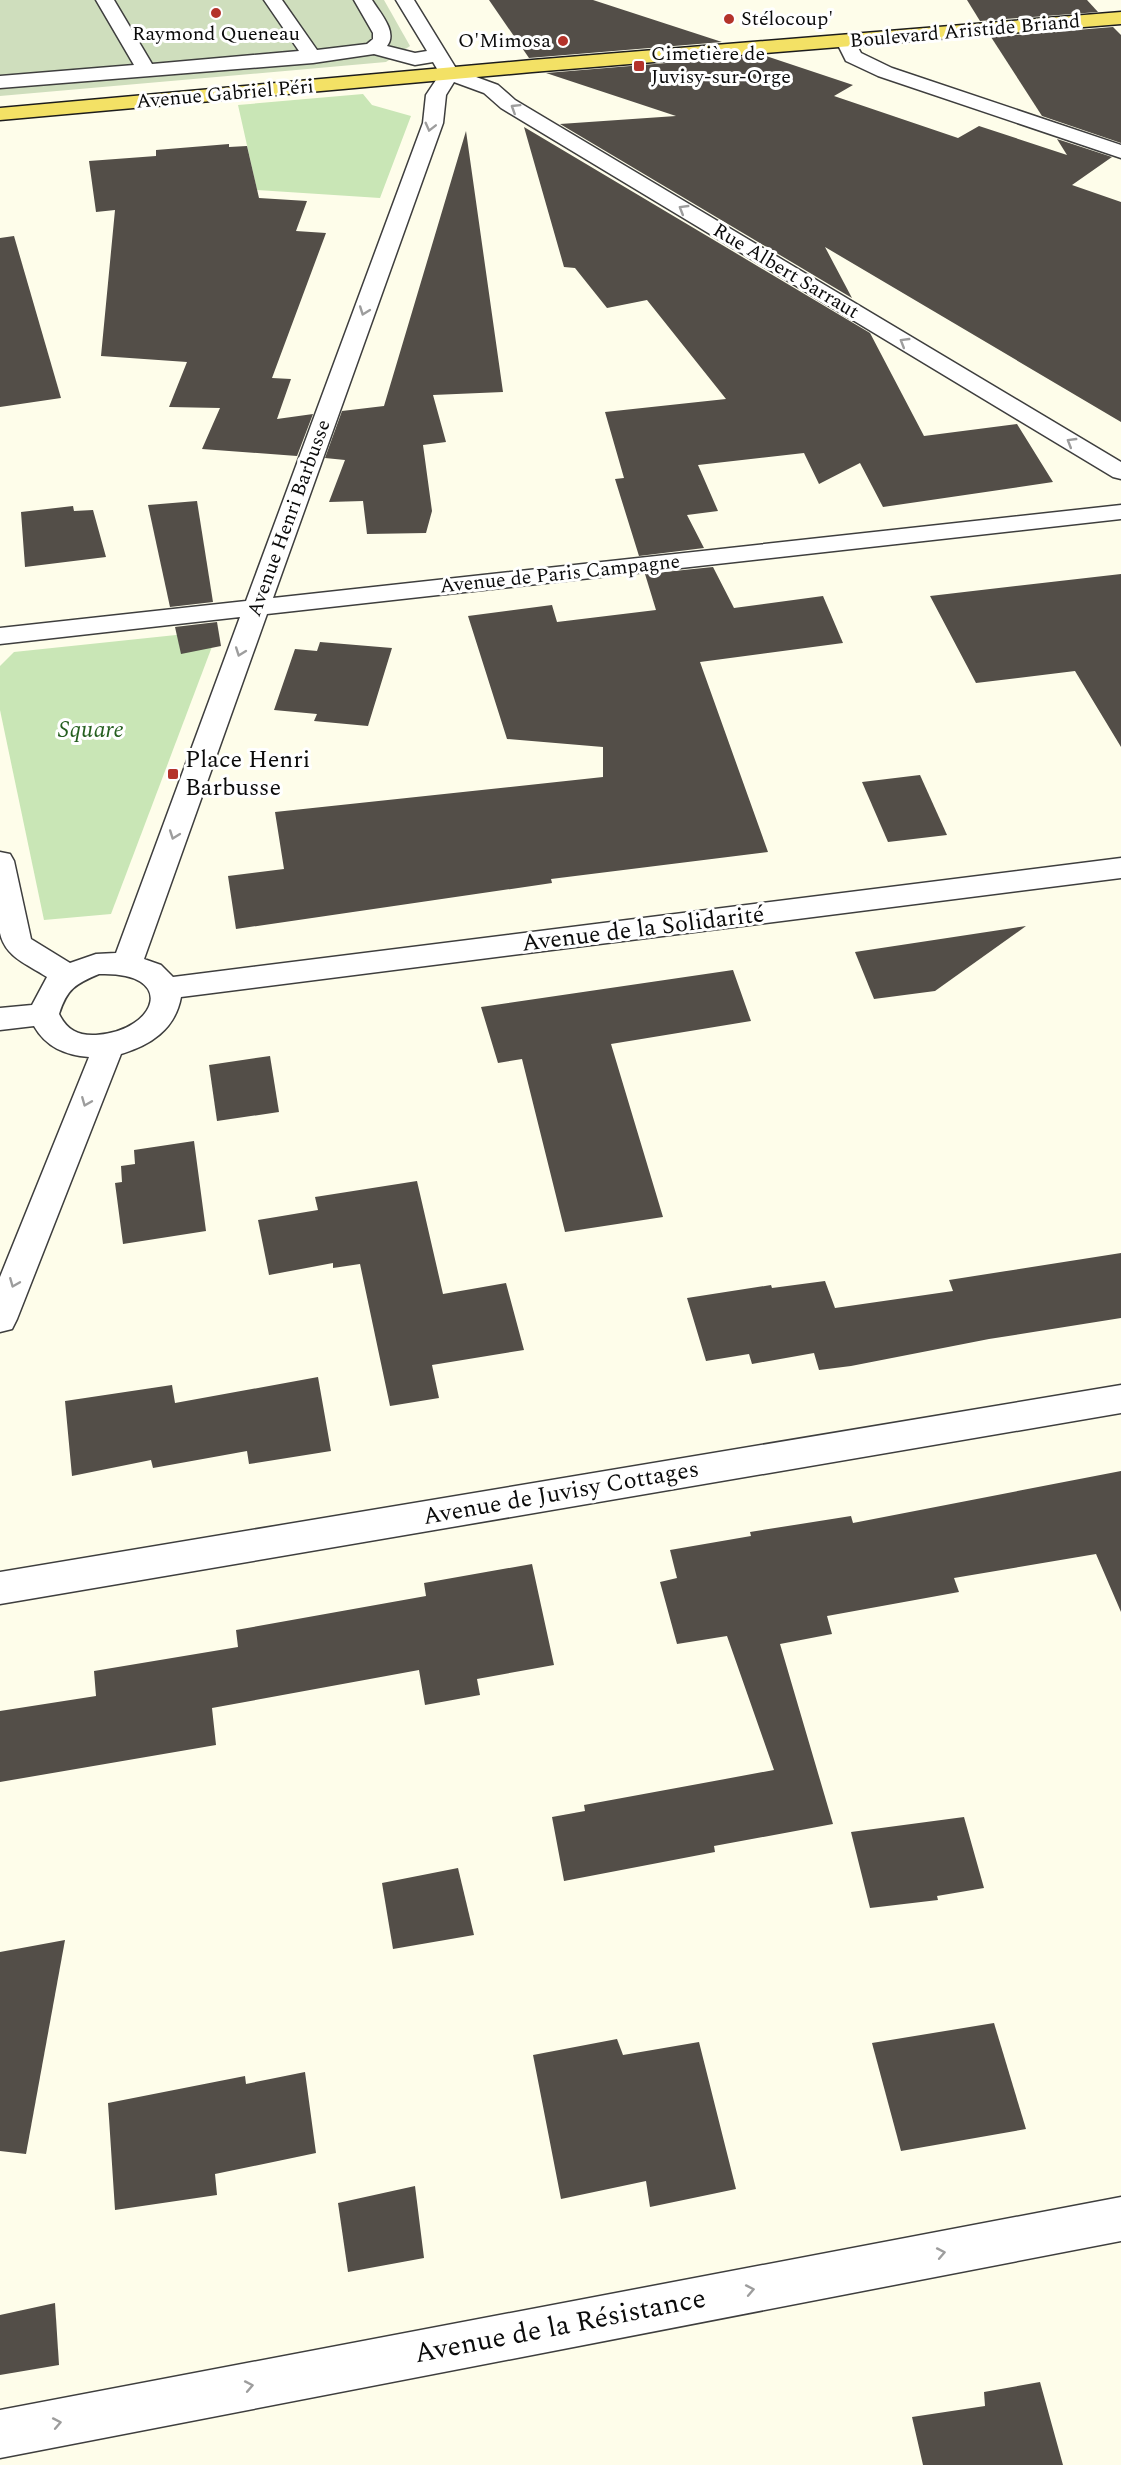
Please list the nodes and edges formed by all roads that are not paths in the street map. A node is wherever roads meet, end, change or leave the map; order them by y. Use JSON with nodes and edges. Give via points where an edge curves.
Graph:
{"nodes":[{"id":1,"x":105,"y":0,"type":"edge"},
{"id":2,"x":273,"y":0,"type":"edge"},
{"id":3,"x":363,"y":0,"type":"edge"},
{"id":4,"x":405,"y":0,"type":"edge"},
{"id":5,"x":1121,"y":18,"type":"edge"},
{"id":6,"x":845,"y":41,"type":"junction"},
{"id":7,"x":374,"y":48,"type":"junction"},
{"id":8,"x":313,"y":57,"type":"junction"},
{"id":9,"x":445,"y":64,"type":"junction"},
{"id":10,"x":146,"y":70,"type":"junction"},
{"id":11,"x":0,"y":82,"type":"edge"},
{"id":12,"x":0,"y":114,"type":"edge"},
{"id":13,"x":1121,"y":152,"type":"edge"},
{"id":14,"x":1121,"y":472,"type":"edge"},
{"id":15,"x":1121,"y":512,"type":"edge"},
{"id":16,"x":256,"y":607,"type":"junction"},
{"id":17,"x":0,"y":636,"type":"edge"},
{"id":18,"x":0,"y":861,"type":"edge"},
{"id":19,"x":1121,"y":868,"type":"edge"},
{"id":20,"x":127,"y":964,"type":"junction"},
{"id":21,"x":67,"y":975,"type":"junction"},
{"id":22,"x":165,"y":990,"type":"junction"},
{"id":23,"x":44,"y":1014,"type":"junction"},
{"id":24,"x":0,"y":1020,"type":"edge"},
{"id":25,"x":108,"y":1047,"type":"junction"},
{"id":26,"x":0,"y":1319,"type":"edge"},
{"id":27,"x":1121,"y":1399,"type":"edge"},
{"id":28,"x":0,"y":1588,"type":"edge"},
{"id":29,"x":1121,"y":2219,"type":"edge"},
{"id":30,"x":0,"y":2434,"type":"edge"}],
"edges":[{"from":1,"to":10,"type":"street"},
{"from":2,"to":8,"type":"street"},
{"from":3,"to":7,"type":"street","via":[[382,33],[382,40]]},
{"from":4,"to":9,"type":"street"},
{"from":5,"to":6,"type":"main road","name":"Boulevard Aristide Briand"},
{"from":6,"to":9,"type":"main road","name":"Boulevard Aristide Briand"},
{"from":6,"to":13,"type":"street","via":[[853,57],[885,72]]},
{"from":7,"to":8,"type":"street"},
{"from":7,"to":9,"type":"street"},
{"from":8,"to":10,"type":"street"},
{"from":9,"to":12,"type":"main road","name":"Avenue Gabriel Péri"},
{"from":14,"to":9,"type":"street","name":"Rue Albert Sarraut","one_way":true},
{"from":9,"to":16,"type":"street","name":"Avenue Henri Barbusse","one_way":true,"via":[[433,123]]},
{"from":10,"to":11,"type":"street"},
{"from":15,"to":16,"type":"street","name":"Avenue de Paris Campagne"},
{"from":16,"to":17,"type":"street","name":"Avenue de Paris Campagne"},
{"from":16,"to":20,"type":"street","name":"Avenue Henri Barbusse","one_way":true},
{"from":18,"to":21,"type":"street","via":[[17,944]]},
{"from":19,"to":22,"type":"street","name":"Avenue de la Solidarité"},
{"from":20,"to":21,"type":"street","via":[[96,964]]},
{"from":20,"to":22,"type":"street","via":[[151,973]]},
{"from":21,"to":23,"type":"street","via":[[49,993]]},
{"from":22,"to":25,"type":"street","via":[[166,1008],[154,1026],[134,1040]]},
{"from":23,"to":24,"type":"street"},
{"from":23,"to":25,"type":"street","via":[[54,1033],[77,1046]]},
{"from":25,"to":26,"type":"street","one_way":true},
{"from":27,"to":28,"type":"street","name":"Avenue de Juvisy Cottages"},
{"from":30,"to":29,"type":"street","name":"Avenue de la Résistance","one_way":true}]}
